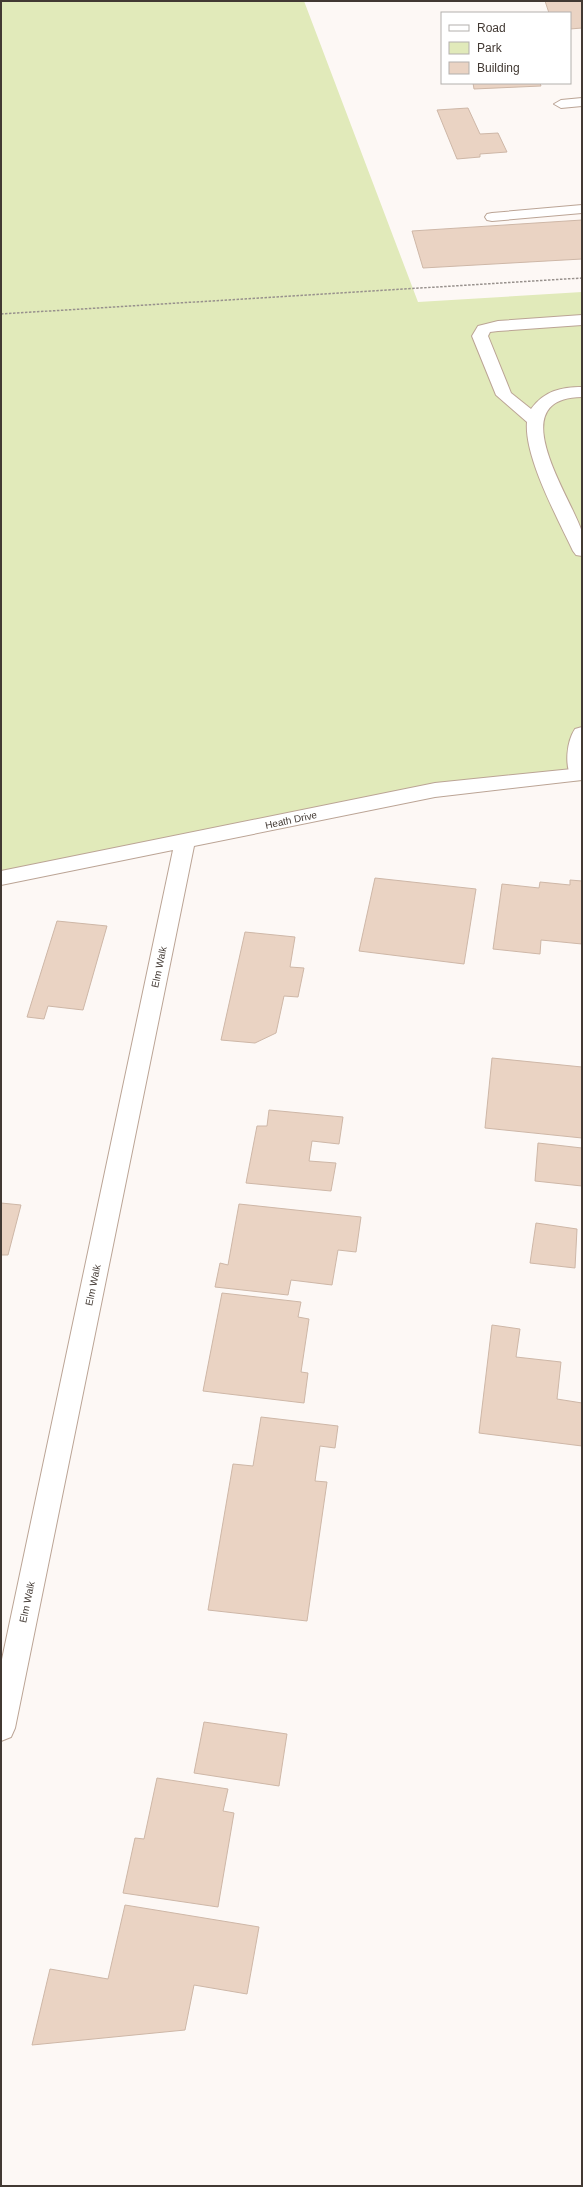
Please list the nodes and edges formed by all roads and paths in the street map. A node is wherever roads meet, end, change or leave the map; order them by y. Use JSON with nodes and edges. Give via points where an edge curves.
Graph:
{"nodes":[{"id":1,"x":582,"y":102,"type":"edge"},
{"id":2,"x":561,"y":104,"type":"dead end"},
{"id":3,"x":582,"y":209,"type":"edge"},
{"id":4,"x":492,"y":216,"type":"dead end"},
{"id":5,"x":582,"y":278,"type":"edge"},
{"id":6,"x":1,"y":314,"type":"edge"},
{"id":7,"x":582,"y":320,"type":"edge"},
{"id":8,"x":582,"y":392,"type":"edge"},
{"id":9,"x":535,"y":420,"type":"junction"},
{"id":10,"x":582,"y":551,"type":"edge"},
{"id":11,"x":582,"y":733,"type":"edge"},
{"id":12,"x":580,"y":774,"type":"edge"},
{"id":13,"x":185,"y":842,"type":"junction"},
{"id":14,"x":1,"y":878,"type":"edge"},
{"id":15,"x":1,"y":1728,"type":"edge"}],
"edges":[{"from":1,"to":2,"type":"street"},
{"from":3,"to":4,"type":"street"},
{"from":5,"to":6,"type":"path"},
{"from":7,"to":9,"type":"street","via":[[498,326],[484,329],[480,336],[504,395]]},
{"from":8,"to":9,"type":"street","via":[[568,391],[548,398],[541,404]]},
{"from":9,"to":10,"type":"street","via":[[536,441],[560,508]]},
{"from":11,"to":12,"type":"street","via":[[577,752]]},
{"from":12,"to":13,"type":"street","name":"Heath Drive","via":[[435,790]]},
{"from":13,"to":14,"type":"street","name":"Heath Drive"},
{"from":13,"to":15,"type":"street","name":"Elm Walk"}]}
